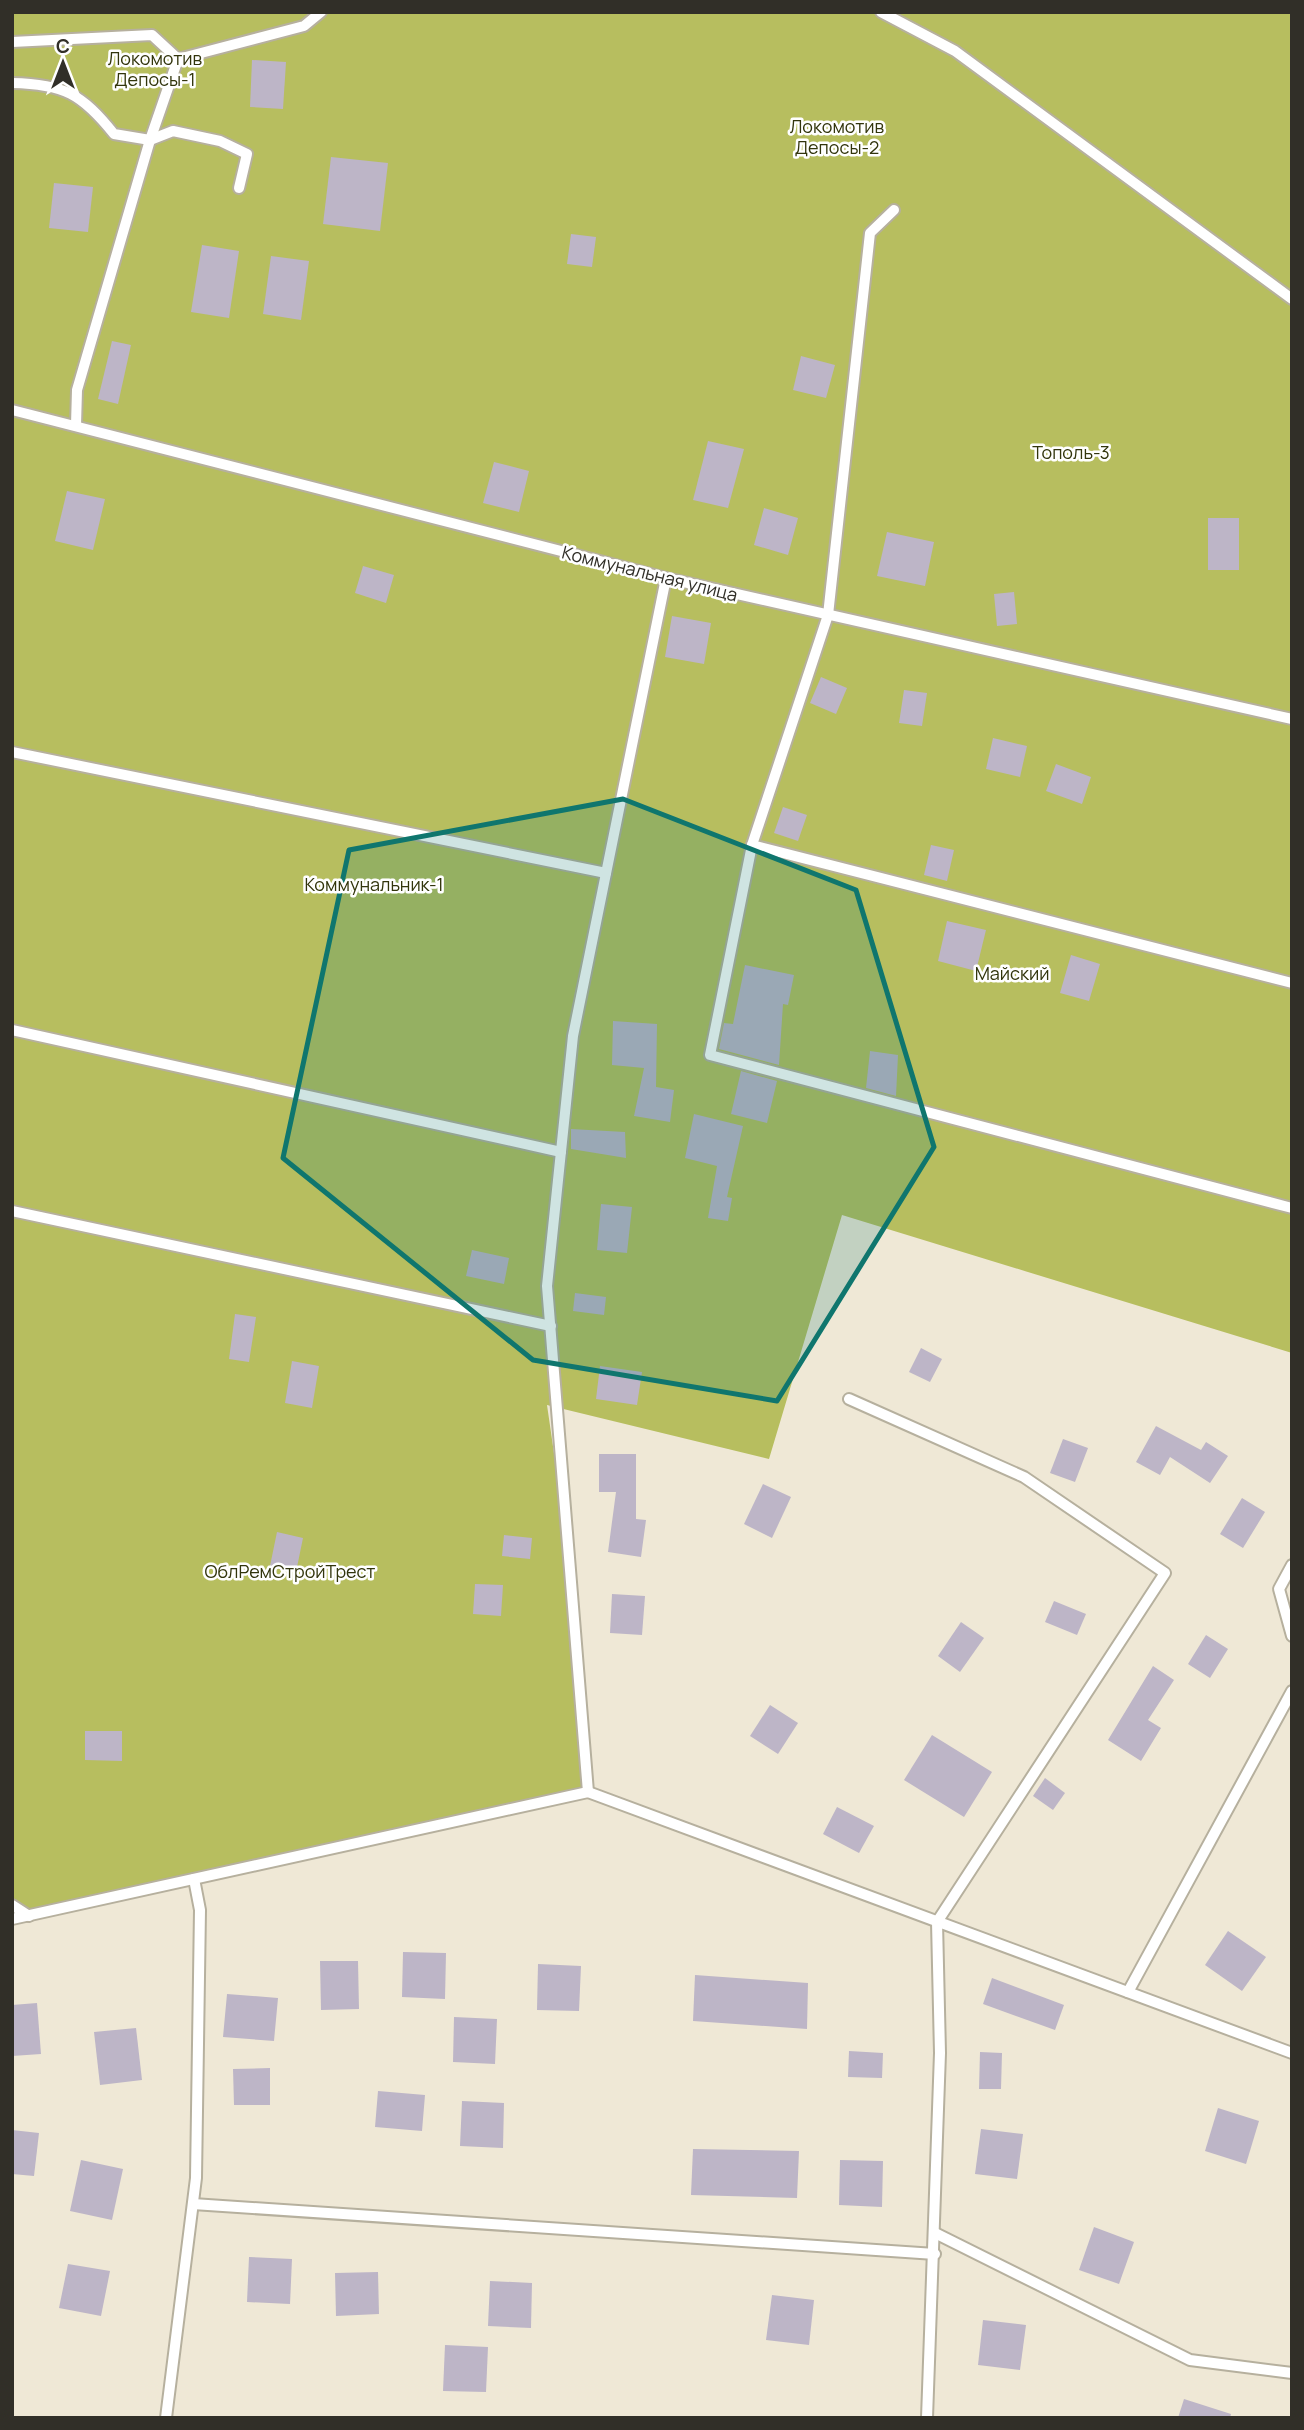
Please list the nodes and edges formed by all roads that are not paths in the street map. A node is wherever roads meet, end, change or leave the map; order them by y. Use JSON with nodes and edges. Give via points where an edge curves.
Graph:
{"nodes":[{"id":1,"x":321,"y":12,"type":"edge"},
{"id":2,"x":881,"y":12,"type":"edge"},
{"id":3,"x":12,"y":42,"type":"edge"},
{"id":4,"x":178,"y":59,"type":"junction"},
{"id":5,"x":12,"y":83,"type":"edge"},
{"id":6,"x":150,"y":139,"type":"junction"},
{"id":7,"x":239,"y":188,"type":"dead end"},
{"id":8,"x":894,"y":210,"type":"dead end"},
{"id":9,"x":1292,"y":299,"type":"edge"},
{"id":10,"x":12,"y":410,"type":"edge"},
{"id":11,"x":76,"y":425,"type":"junction"},
{"id":12,"x":666,"y":578,"type":"junction"},
{"id":13,"x":828,"y":615,"type":"junction"},
{"id":14,"x":1292,"y":719,"type":"edge"},
{"id":15,"x":12,"y":752,"type":"edge"},
{"id":16,"x":752,"y":845,"type":"junction"},
{"id":17,"x":606,"y":873,"type":"junction"},
{"id":18,"x":1292,"y":983,"type":"edge"},
{"id":19,"x":12,"y":1030,"type":"edge"},
{"id":20,"x":561,"y":1152,"type":"junction"},
{"id":21,"x":1292,"y":1208,"type":"edge"},
{"id":22,"x":12,"y":1210,"type":"edge"},
{"id":23,"x":551,"y":1326,"type":"junction"},
{"id":24,"x":849,"y":1399,"type":"dead end"},
{"id":25,"x":1292,"y":1564,"type":"edge"},
{"id":26,"x":1292,"y":1636,"type":"edge"},
{"id":27,"x":1292,"y":1691,"type":"edge"},
{"id":28,"x":588,"y":1792,"type":"junction"},
{"id":29,"x":194,"y":1879,"type":"junction"},
{"id":30,"x":12,"y":1905,"type":"edge"},
{"id":31,"x":29,"y":1916,"type":"junction"},
{"id":32,"x":12,"y":1919,"type":"edge"},
{"id":33,"x":937,"y":1922,"type":"junction"},
{"id":34,"x":1128,"y":1993,"type":"junction"},
{"id":35,"x":1292,"y":2053,"type":"edge"},
{"id":36,"x":193,"y":2204,"type":"junction"},
{"id":37,"x":935,"y":2233,"type":"junction"},
{"id":38,"x":935,"y":2254,"type":"junction"},
{"id":39,"x":1292,"y":2373,"type":"edge"},
{"id":40,"x":166,"y":2418,"type":"edge"},
{"id":41,"x":927,"y":2418,"type":"edge"}],
"edges":[{"from":1,"to":4,"type":"lane","via":[[304,26]]},
{"from":2,"to":9,"type":"lane","via":[[955,51]]},
{"from":3,"to":4,"type":"lane","via":[[152,35]]},
{"from":4,"to":6,"type":"lane"},
{"from":5,"to":6,"type":"lane","via":[[46,84],[90,104],[114,134]]},
{"from":6,"to":7,"type":"lane","via":[[173,131],[220,141],[247,154]]},
{"from":6,"to":11,"type":"lane","via":[[77,390]]},
{"from":8,"to":13,"type":"lane","via":[[870,233]]},
{"from":10,"to":11,"type":"lane","name":"Коммунальная улица"},
{"from":11,"to":12,"type":"lane","name":"Коммунальная улица"},
{"from":12,"to":13,"type":"lane","name":"Коммунальная улица"},
{"from":12,"to":17,"type":"lane"},
{"from":13,"to":14,"type":"lane","name":"Коммунальная улица"},
{"from":13,"to":16,"type":"lane"},
{"from":15,"to":17,"type":"lane"},
{"from":16,"to":18,"type":"lane"},
{"from":16,"to":21,"type":"lane","via":[[710,1055]]},
{"from":17,"to":20,"type":"lane","via":[[573,1036]]},
{"from":19,"to":20,"type":"lane"},
{"from":20,"to":23,"type":"lane","via":[[547,1286]]},
{"from":22,"to":23,"type":"lane"},
{"from":23,"to":28,"type":"lane"},
{"from":24,"to":33,"type":"lane","via":[[1024,1477],[1165,1573]]},
{"from":25,"to":26,"type":"lane","via":[[1279,1589]]},
{"from":27,"to":34,"type":"lane"},
{"from":28,"to":29,"type":"lane"},
{"from":28,"to":33,"type":"lane"},
{"from":29,"to":31,"type":"lane"},
{"from":29,"to":36,"type":"lane","via":[[200,1910]]},
{"from":30,"to":31,"type":"lane"},
{"from":31,"to":32,"type":"lane"},
{"from":33,"to":34,"type":"lane"},
{"from":33,"to":37,"type":"lane","via":[[940,2053]]},
{"from":34,"to":35,"type":"lane"},
{"from":36,"to":38,"type":"lane"},
{"from":36,"to":40,"type":"lane"},
{"from":37,"to":38,"type":"lane"},
{"from":37,"to":39,"type":"lane","via":[[1190,2360]]},
{"from":38,"to":41,"type":"lane"}]}
